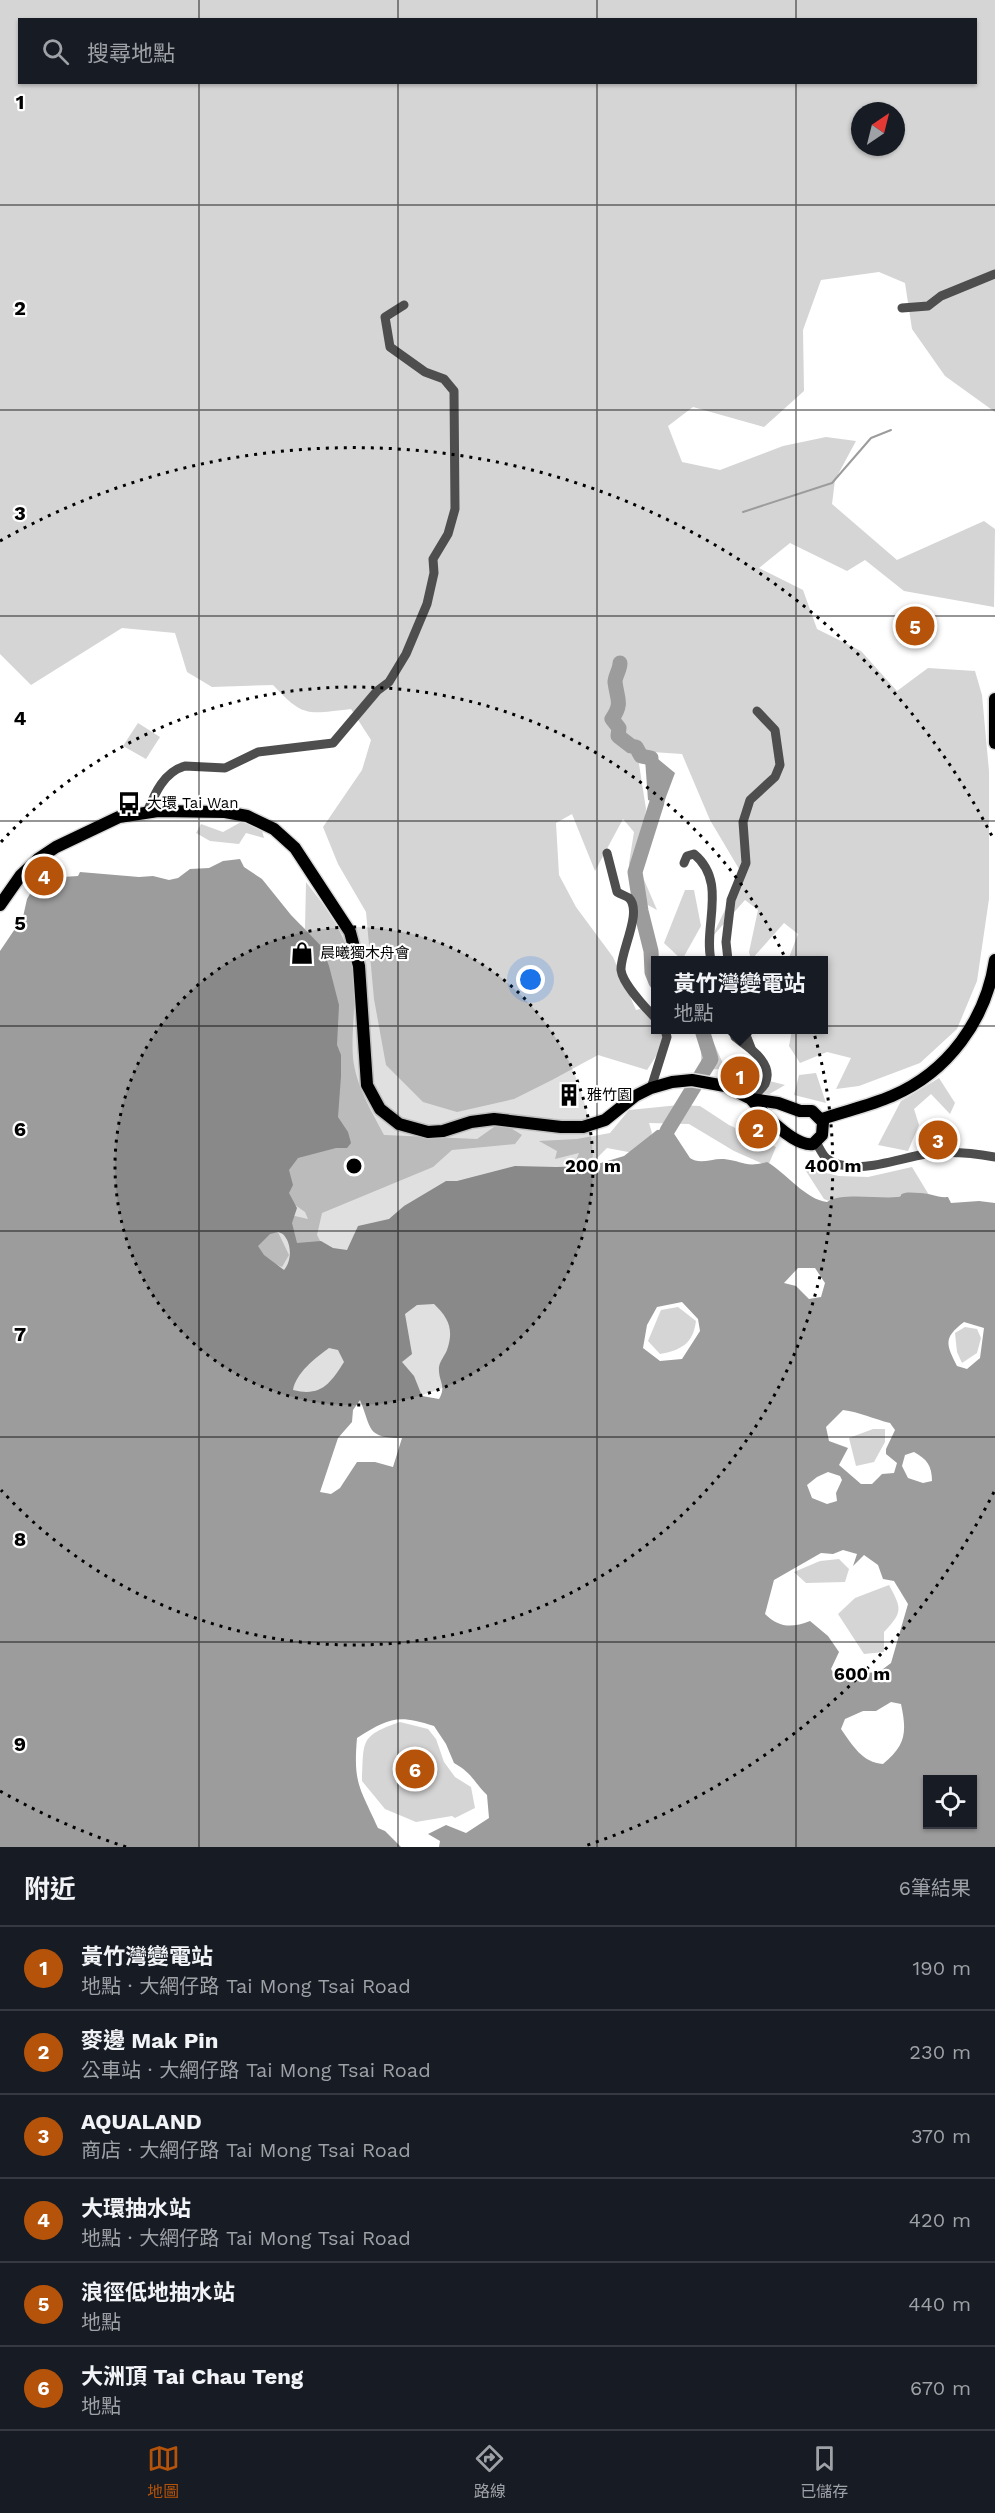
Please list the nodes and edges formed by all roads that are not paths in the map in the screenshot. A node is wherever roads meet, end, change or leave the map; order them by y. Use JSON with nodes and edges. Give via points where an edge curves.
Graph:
{"nodes":[{"id":1,"x":995,"y":274,"type":"edge"},
{"id":2,"x":404,"y":305,"type":"dead end"},
{"id":3,"x":902,"y":308,"type":"dead end"},
{"id":4,"x":995,"y":699,"type":"edge"},
{"id":5,"x":757,"y":711,"type":"dead end"},
{"id":6,"x":995,"y":743,"type":"edge"},
{"id":7,"x":147,"y":812,"type":"junction"},
{"id":8,"x":607,"y":853,"type":"dead end"},
{"id":9,"x":684,"y":863,"type":"dead end"},
{"id":10,"x":0,"y":905,"type":"edge"},
{"id":11,"x":710,"y":956,"type":"edge"},
{"id":12,"x":728,"y":956,"type":"edge"},
{"id":13,"x":995,"y":960,"type":"edge"},
{"id":14,"x":651,"y":1013,"type":"edge"},
{"id":15,"x":666,"y":1034,"type":"edge"},
{"id":16,"x":735,"y":1034,"type":"edge"},
{"id":17,"x":746,"y":1034,"type":"edge"},
{"id":18,"x":752,"y":1050,"type":"junction"},
{"id":19,"x":651,"y":1088,"type":"junction"},
{"id":20,"x":751,"y":1099,"type":"junction"},
{"id":21,"x":800,"y":1111,"type":"junction"},
{"id":22,"x":822,"y":1119,"type":"junction"},
{"id":23,"x":792,"y":1137,"type":"junction"},
{"id":24,"x":816,"y":1142,"type":"junction"},
{"id":25,"x":995,"y":1157,"type":"edge"}],
"edges":[{"from":1,"to":3,"type":"street","via":[[941,296],[928,306]]},
{"from":2,"to":7,"type":"street","via":[[385,317],[390,347],[425,372],[444,379],[454,391],[455,509],[448,534],[433,559],[427,604],[406,654],[389,682],[333,742],[258,752],[225,768],[179,767],[164,780]]},
{"from":4,"to":6,"type":"main road"},
{"from":5,"to":12,"type":"street","via":[[775,729],[780,765],[775,777],[750,800],[743,822],[746,863],[731,900]]},
{"from":7,"to":10,"type":"main road","via":[[112,820],[49,852],[24,871]]},
{"from":7,"to":19,"type":"main road","via":[[240,814],[268,825],[295,848],[355,943],[367,1084],[377,1105],[394,1121],[428,1132],[494,1119],[584,1127],[605,1120]]},
{"from":8,"to":14,"type":"street","via":[[617,892],[629,898],[634,909],[621,973]]},
{"from":9,"to":11,"type":"street","via":[[687,856],[694,854],[710,876]]},
{"from":13,"to":22,"type":"main road","via":[[977,1016],[942,1064],[892,1096]]},
{"from":15,"to":19,"type":"street"},
{"from":16,"to":18,"type":"street"},
{"from":17,"to":18,"type":"street"},
{"from":18,"to":20,"type":"street","via":[[766,1070],[765,1083]]},
{"from":19,"to":20,"type":"main road","via":[[698,1080],[725,1086]]},
{"from":20,"to":21,"type":"main road"},
{"from":20,"to":23,"type":"main road"},
{"from":21,"to":22,"type":"main road","via":[[812,1111]]},
{"from":21,"to":23,"type":"main road","via":[[789,1125]]},
{"from":22,"to":24,"type":"main road","via":[[824,1132]]},
{"from":23,"to":24,"type":"main road","via":[[803,1144]]},
{"from":24,"to":25,"type":"street","via":[[826,1158],[855,1166],[949,1152]]}]}
